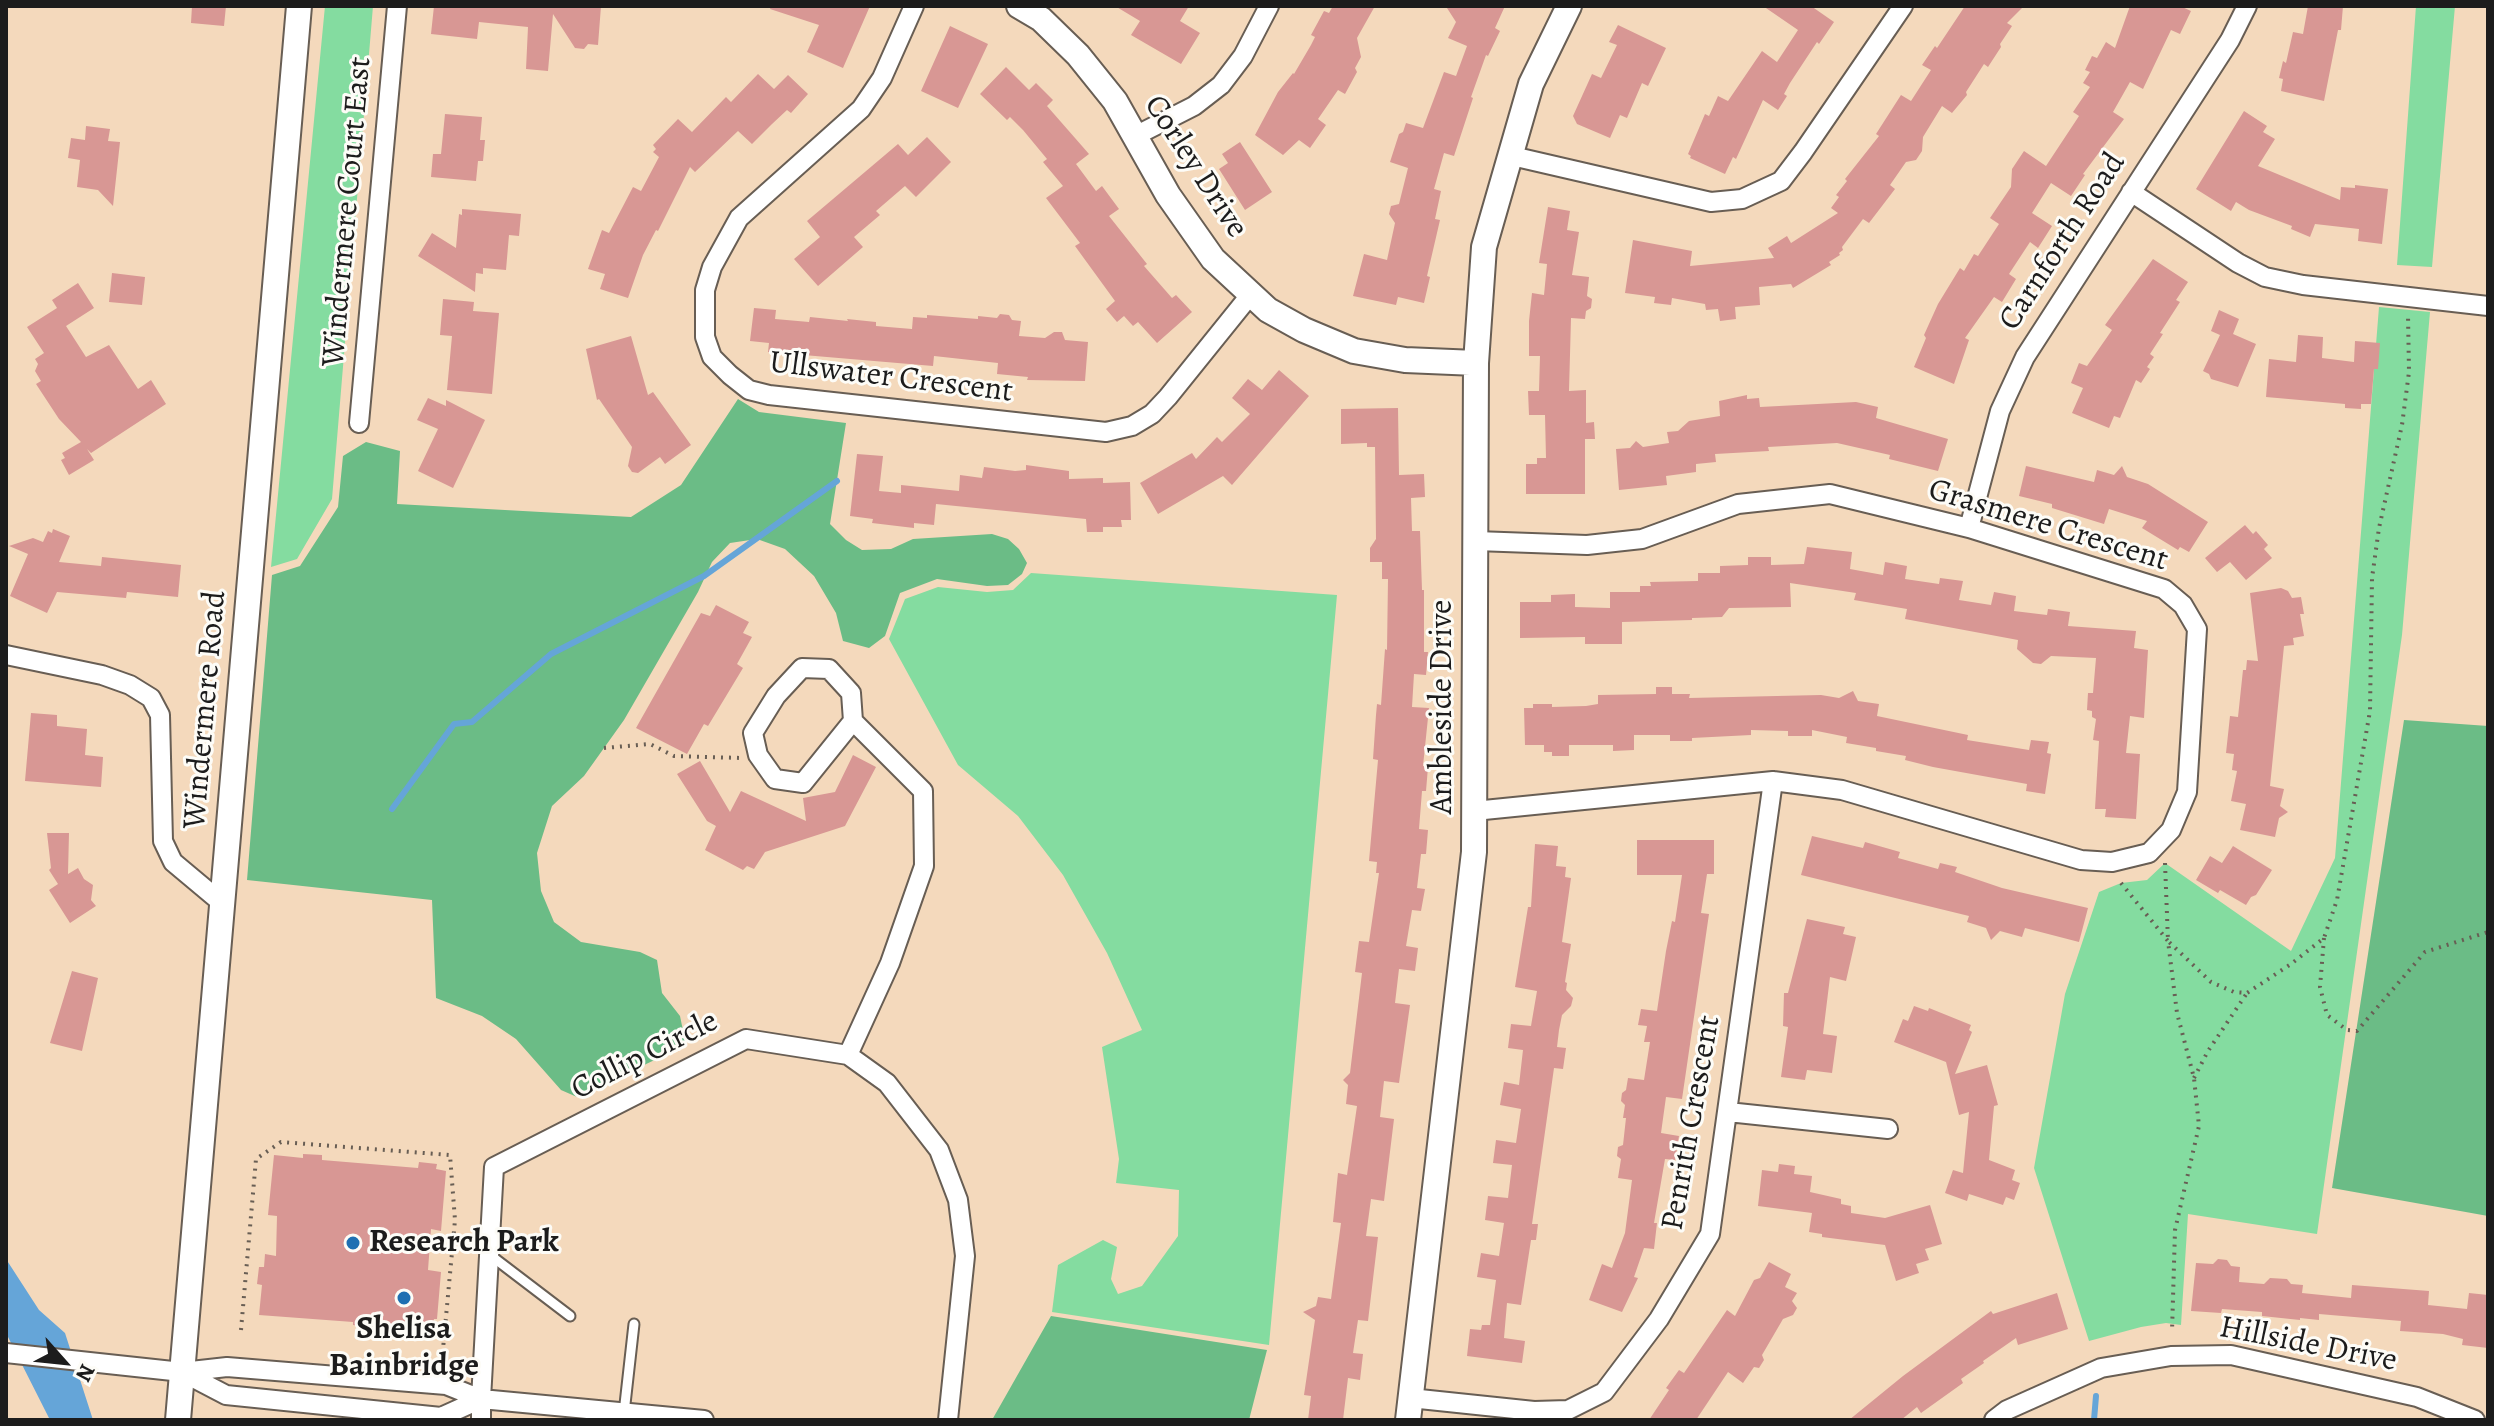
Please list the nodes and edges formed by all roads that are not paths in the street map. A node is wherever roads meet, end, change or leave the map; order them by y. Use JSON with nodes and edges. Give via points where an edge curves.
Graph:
{"nodes":[{"id":1,"x":299,"y":6,"type":"edge"},
{"id":2,"x":397,"y":6,"type":"edge"},
{"id":3,"x":914,"y":6,"type":"edge"},
{"id":4,"x":1019,"y":6,"type":"edge"},
{"id":5,"x":1269,"y":6,"type":"edge"},
{"id":6,"x":1569,"y":6,"type":"edge"},
{"id":7,"x":1903,"y":6,"type":"edge"},
{"id":8,"x":2247,"y":6,"type":"edge"},
{"id":9,"x":1135,"y":136,"type":"junction"},
{"id":10,"x":1512,"y":156,"type":"junction"},
{"id":11,"x":2131,"y":192,"type":"junction"},
{"id":12,"x":1251,"y":294,"type":"junction"},
{"id":13,"x":2488,"y":306,"type":"edge"},
{"id":14,"x":1476,"y":363,"type":"junction"},
{"id":15,"x":359,"y":423,"type":"dead end"},
{"id":16,"x":1969,"y":528,"type":"junction"},
{"id":17,"x":1476,"y":541,"type":"junction"},
{"id":18,"x":6,"y":655,"type":"edge"},
{"id":19,"x":853,"y":721,"type":"junction"},
{"id":20,"x":1773,"y":781,"type":"junction"},
{"id":21,"x":1474,"y":811,"type":"junction"},
{"id":22,"x":222,"y":903,"type":"junction"},
{"id":23,"x":848,"y":1055,"type":"junction"},
{"id":24,"x":1728,"y":1112,"type":"junction"},
{"id":25,"x":1888,"y":1129,"type":"dead end"},
{"id":26,"x":489,"y":1254,"type":"junction"},
{"id":27,"x":570,"y":1316,"type":"dead end"},
{"id":28,"x":634,"y":1324,"type":"dead end"},
{"id":29,"x":6,"y":1353,"type":"edge"},
{"id":30,"x":182,"y":1372,"type":"junction"},
{"id":31,"x":481,"y":1399,"type":"junction"},
{"id":32,"x":1409,"y":1409,"type":"edge"},
{"id":33,"x":624,"y":1416,"type":"edge"},
{"id":34,"x":178,"y":1420,"type":"edge"},
{"id":35,"x":481,"y":1420,"type":"edge"},
{"id":36,"x":704,"y":1420,"type":"edge"},
{"id":37,"x":948,"y":1420,"type":"edge"},
{"id":38,"x":1994,"y":1420,"type":"edge"},
{"id":39,"x":2475,"y":1420,"type":"edge"}],
"edges":[{"from":1,"to":22,"type":"street","name":"Windermere Road"},
{"from":2,"to":15,"type":"street","name":"Windermere Court East"},
{"from":3,"to":12,"type":"street","name":"Ullswater Crescent","via":[[882,78],[861,109],[739,218],[712,267],[705,290],[705,337],[712,357],[730,375],[749,390],[769,395],[1106,432],[1152,414]]},
{"from":4,"to":9,"type":"street","name":"Corley Drive","via":[[1041,19],[1078,55]]},
{"from":5,"to":9,"type":"street","via":[[1221,85],[1194,106]]},
{"from":6,"to":10,"type":"street","name":"Ambleside Drive","via":[[1531,84]]},
{"from":7,"to":10,"type":"street","via":[[1781,181],[1742,199],[1711,202]]},
{"from":8,"to":11,"type":"street","name":"Carnforth Road"},
{"from":9,"to":12,"type":"street","name":"Corley Drive","via":[[1213,259]]},
{"from":10,"to":14,"type":"street","name":"Ambleside Drive","via":[[1484,247]]},
{"from":11,"to":13,"type":"street","via":[[2265,277]]},
{"from":11,"to":16,"type":"street","name":"Carnforth Road","via":[[2025,357],[2000,411]]},
{"from":12,"to":14,"type":"street","name":"Corley Drive","via":[[1304,330],[1354,351]]},
{"from":14,"to":17,"type":"street","name":"Ambleside Drive"},
{"from":16,"to":17,"type":"street","name":"Grasmere Crescent","via":[[1830,494],[1738,504],[1642,539],[1587,545]]},
{"from":16,"to":20,"type":"street","name":"Grasmere Crescent","via":[[2164,589],[2183,605],[2197,629],[2187,792],[2171,830],[2149,853],[2112,862],[2081,860],[1842,790]]},
{"from":17,"to":21,"type":"street","name":"Ambleside Drive"},
{"from":18,"to":22,"type":"street","via":[[102,675],[151,698],[160,715],[163,841],[173,862]]},
{"from":19,"to":19,"type":"street","via":[[851,693],[829,669],[802,668],[753,733],[758,755],[775,779],[803,783]]},
{"from":19,"to":23,"type":"street","via":[[923,791],[924,866],[890,963]]},
{"from":20,"to":21,"type":"street","name":"Grasmere Crescent"},
{"from":20,"to":24,"type":"street","name":"Penrith Crescent"},
{"from":21,"to":32,"type":"street","name":"Ambleside Drive","via":[[1474,852]]},
{"from":22,"to":30,"type":"street","name":"Windermere Road"},
{"from":23,"to":26,"type":"street","name":"Collip Circle","via":[[746,1039],[494,1167]]},
{"from":23,"to":37,"type":"street","name":"Collip Circle","via":[[887,1083],[939,1150],[958,1200],[965,1256]]},
{"from":24,"to":25,"type":"street"},
{"from":24,"to":32,"type":"street","name":"Penrith Crescent","via":[[1710,1234],[1659,1319],[1604,1392],[1568,1410]]},
{"from":26,"to":27,"type":"lane"},
{"from":26,"to":31,"type":"street","name":"Collip Circle"},
{"from":28,"to":33,"type":"lane"},
{"from":29,"to":30,"type":"street"},
{"from":30,"to":31,"type":"street","via":[[227,1367],[446,1385]]},
{"from":30,"to":31,"type":"street","via":[[226,1395],[441,1417]]},
{"from":30,"to":34,"type":"street","name":"Windermere Road"},
{"from":31,"to":33,"type":"street"},
{"from":31,"to":35,"type":"street","name":"Collip Circle"},
{"from":33,"to":36,"type":"street"},
{"from":38,"to":39,"type":"street","name":"Hillside Drive","via":[[2101,1368],[2171,1356],[2216,1355],[2417,1397]]}]}
